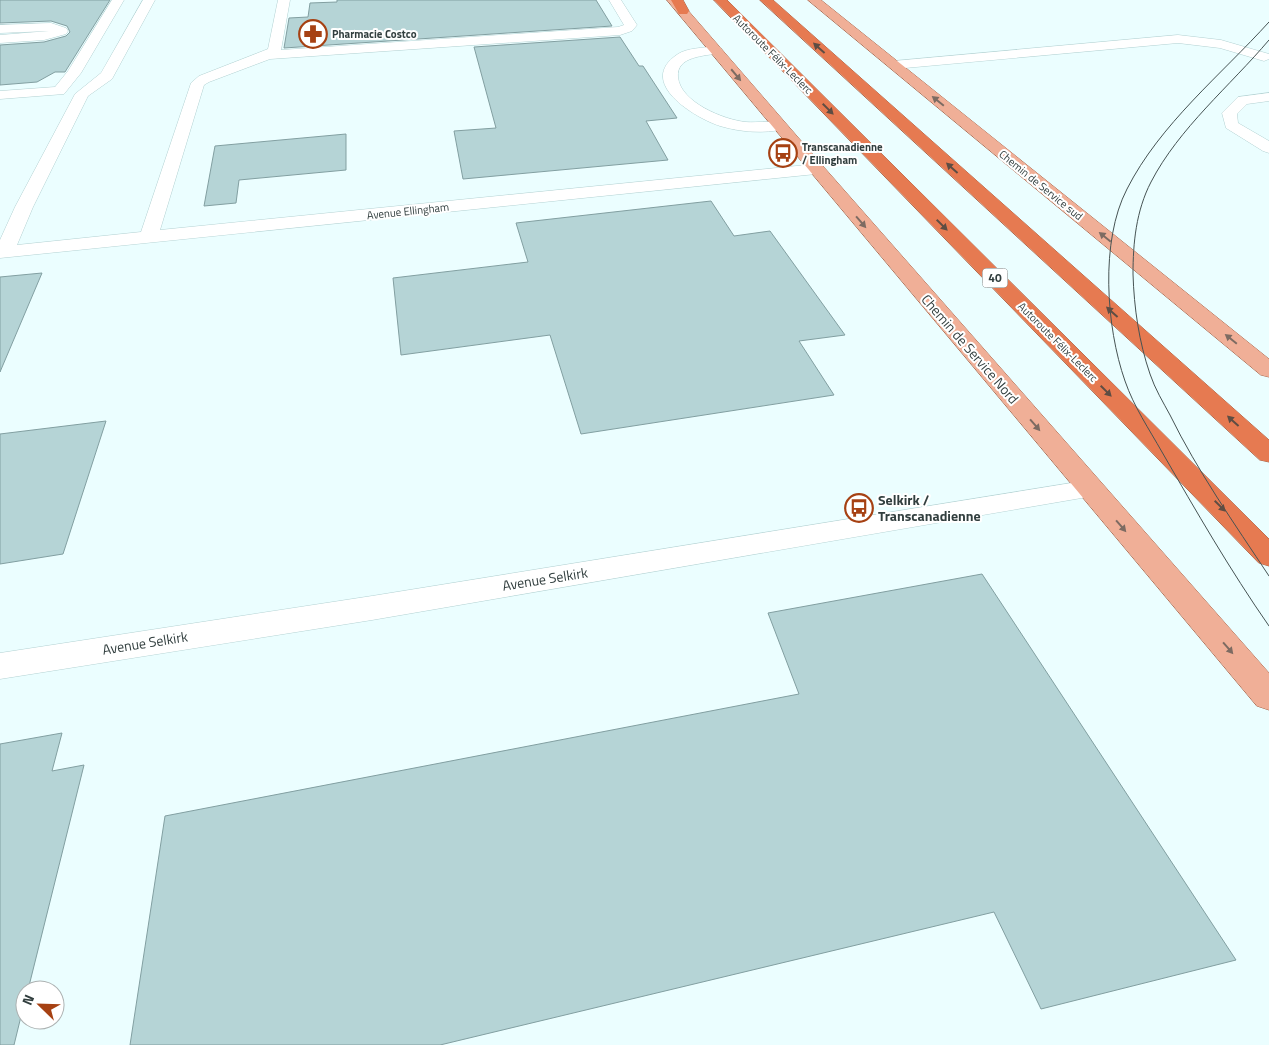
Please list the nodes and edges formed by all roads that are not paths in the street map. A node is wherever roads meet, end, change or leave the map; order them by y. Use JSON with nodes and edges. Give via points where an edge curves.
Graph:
{"nodes":[{"id":1,"x":118,"y":0,"type":"edge"},
{"id":2,"x":149,"y":0,"type":"edge"},
{"id":3,"x":284,"y":0,"type":"edge"},
{"id":4,"x":615,"y":0,"type":"edge"},
{"id":5,"x":673,"y":0,"type":"edge"},
{"id":6,"x":720,"y":0,"type":"edge"},
{"id":7,"x":766,"y":0,"type":"edge"},
{"id":8,"x":814,"y":0,"type":"edge"},
{"id":9,"x":680,"y":5,"type":"edge"},
{"id":10,"x":101,"y":28,"type":"junction"},
{"id":11,"x":0,"y":29,"type":"edge"},
{"id":12,"x":72,"y":30,"type":"junction"},
{"id":13,"x":0,"y":39,"type":"edge"},
{"id":14,"x":715,"y":50,"type":"junction"},
{"id":15,"x":268,"y":55,"type":"junction"},
{"id":16,"x":1264,"y":57,"type":"dead end"},
{"id":17,"x":894,"y":65,"type":"junction"},
{"id":18,"x":0,"y":95,"type":"edge"},
{"id":19,"x":1269,"y":98,"type":"edge"},
{"id":20,"x":779,"y":126,"type":"junction"},
{"id":21,"x":1269,"y":148,"type":"edge"},
{"id":22,"x":816,"y":169,"type":"junction"},
{"id":23,"x":148,"y":237,"type":"junction"},
{"id":24,"x":2,"y":252,"type":"edge"},
{"id":25,"x":1269,"y":370,"type":"edge"},
{"id":26,"x":1269,"y":454,"type":"edge"},
{"id":27,"x":1090,"y":489,"type":"junction"},
{"id":28,"x":1269,"y":556,"type":"edge"},
{"id":29,"x":0,"y":666,"type":"edge"},
{"id":30,"x":1269,"y":696,"type":"edge"}],
"edges":[{"from":1,"to":10,"type":"street"},
{"from":2,"to":24,"type":"street","via":[[107,76],[82,94]]},
{"from":3,"to":15,"type":"street","via":[[274,51]]},
{"from":4,"to":15,"type":"street","via":[[631,25],[620,31]]},
{"from":5,"to":9,"type":"main road","name":"Chemin de Service Nord"},
{"from":6,"to":28,"type":"highway","name":"Autoroute Félix-Leclerc","number":"40","one_way":true},
{"from":26,"to":7,"type":"highway","one_way":true},
{"from":8,"to":17,"type":"main road","name":"Chemin de Service sud"},
{"from":9,"to":14,"type":"main road","name":"Chemin de Service Nord"},
{"from":10,"to":12,"type":"street"},
{"from":10,"to":18,"type":"street","via":[[60,91]]},
{"from":11,"to":12,"type":"street","via":[[51,27]]},
{"from":12,"to":13,"type":"street"},
{"from":14,"to":20,"type":"main road","name":"Chemin de Service Nord","one_way":true},
{"from":14,"to":20,"type":"street","via":[[684,56],[674,64],[670,78],[677,93],[695,109],[723,122],[753,127]]},
{"from":15,"to":23,"type":"street","via":[[198,83]]},
{"from":16,"to":17,"type":"street","via":[[1221,44],[1178,39]]},
{"from":25,"to":17,"type":"main road","name":"Chemin de Service sud","one_way":true},
{"from":19,"to":21,"type":"street","via":[[1243,100],[1229,113],[1231,125]]},
{"from":20,"to":22,"type":"main road","name":"Chemin de Service Nord"},
{"from":22,"to":23,"type":"street","name":"Avenue Ellingham"},
{"from":22,"to":27,"type":"main road","name":"Chemin de Service Nord","one_way":true},
{"from":23,"to":24,"type":"street","name":"Avenue Ellingham"},
{"from":27,"to":29,"type":"street","name":"Avenue Selkirk"},
{"from":27,"to":30,"type":"main road","name":"Chemin de Service Nord","one_way":true}]}
